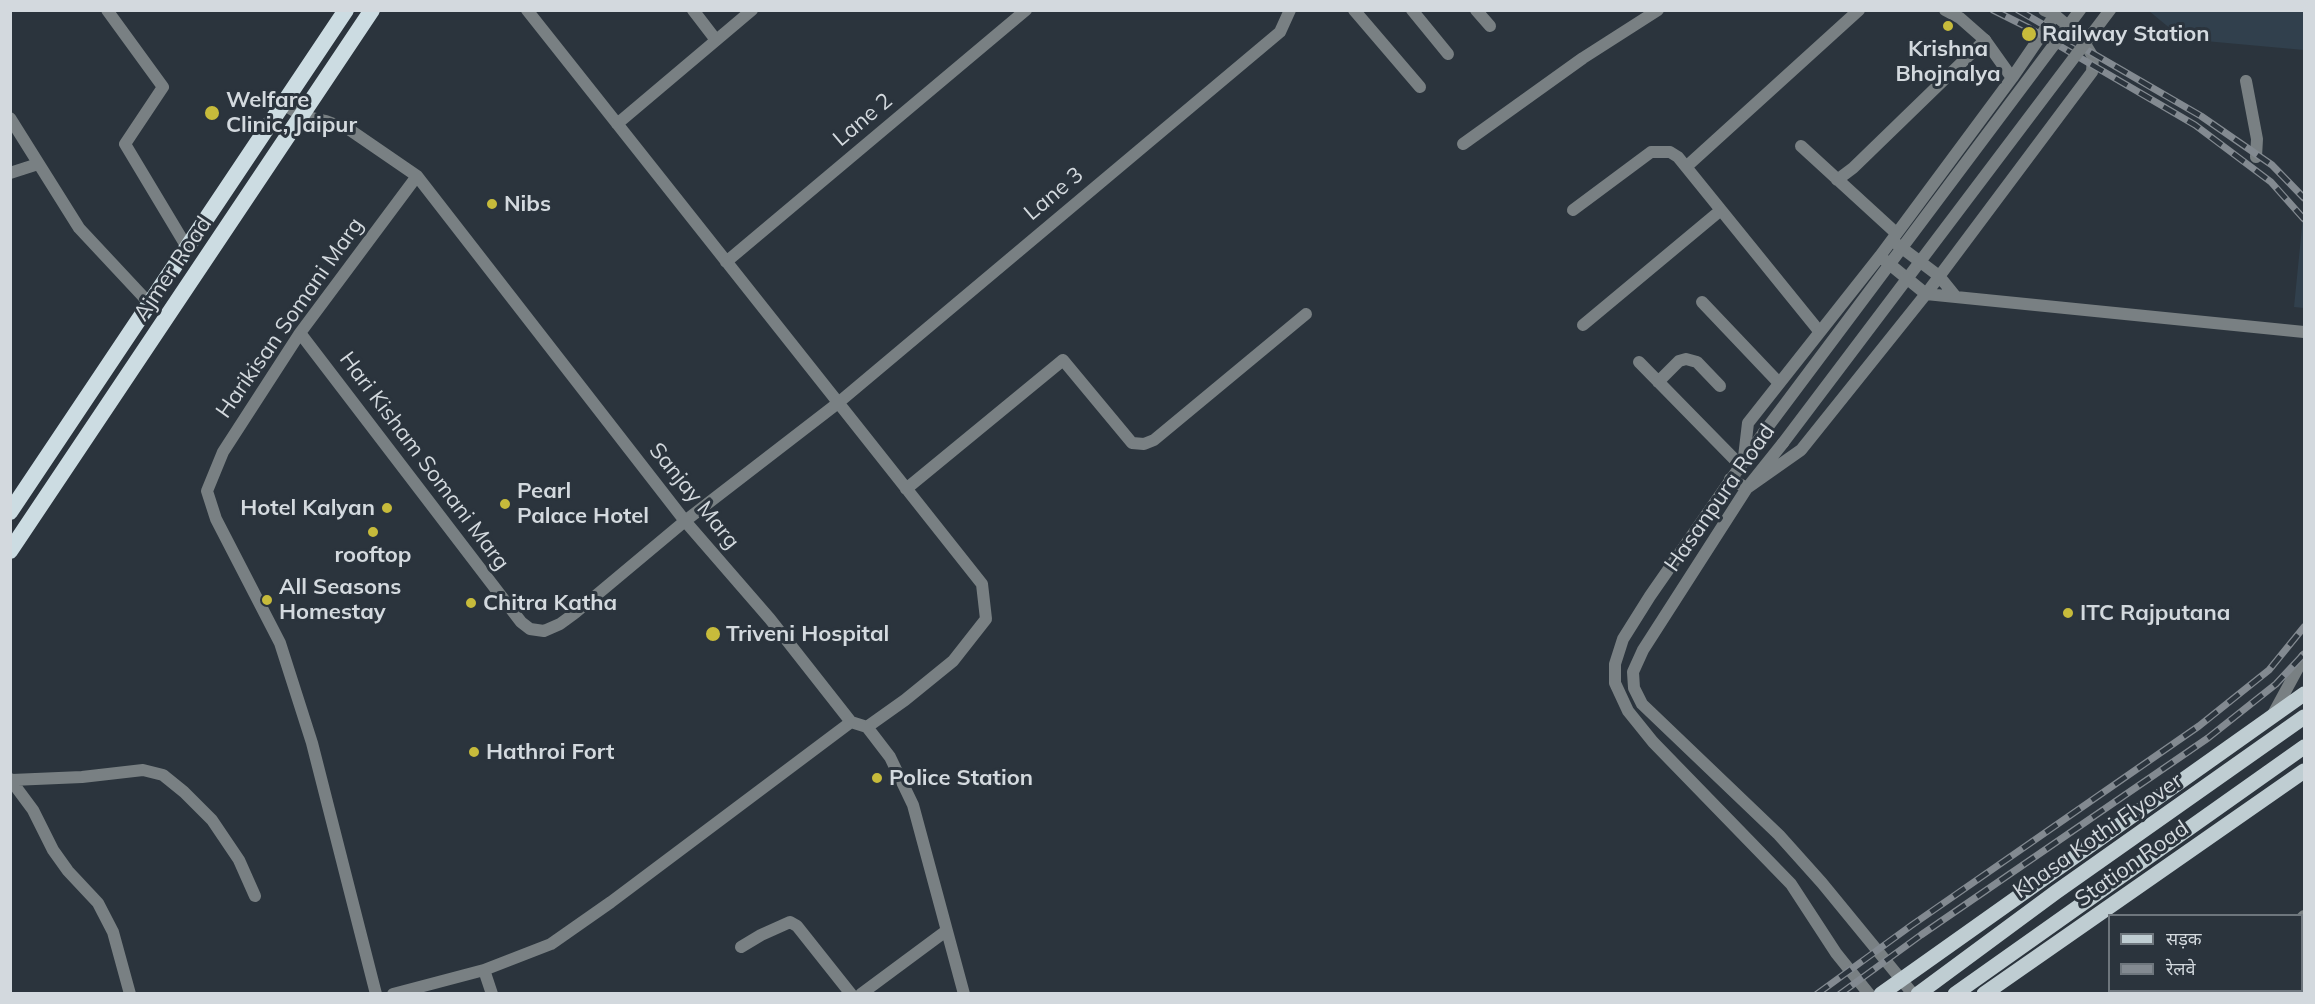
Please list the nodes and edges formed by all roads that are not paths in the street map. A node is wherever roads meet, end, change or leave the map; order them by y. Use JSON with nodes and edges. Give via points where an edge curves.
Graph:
{"nodes":[{"id":1,"x":106,"y":10,"type":"edge"},
{"id":2,"x":122,"y":10,"type":"edge"},
{"id":3,"x":346,"y":10,"type":"edge"},
{"id":4,"x":372,"y":10,"type":"edge"},
{"id":5,"x":527,"y":10,"type":"edge"},
{"id":6,"x":693,"y":10,"type":"edge"},
{"id":7,"x":752,"y":10,"type":"edge"},
{"id":8,"x":1026,"y":10,"type":"edge"},
{"id":9,"x":1290,"y":10,"type":"edge"},
{"id":10,"x":1354,"y":10,"type":"edge"},
{"id":11,"x":1412,"y":10,"type":"edge"},
{"id":12,"x":1476,"y":10,"type":"edge"},
{"id":13,"x":1658,"y":10,"type":"edge"},
{"id":14,"x":1859,"y":10,"type":"edge"},
{"id":15,"x":1945,"y":10,"type":"edge"},
{"id":16,"x":2080,"y":10,"type":"edge"},
{"id":17,"x":2110,"y":10,"type":"edge"},
{"id":18,"x":2050,"y":13,"type":"edge"},
{"id":19,"x":114,"y":22,"type":"junction"},
{"id":20,"x":1490,"y":26,"type":"dead end"},
{"id":21,"x":716,"y":40,"type":"junction"},
{"id":22,"x":1984,"y":40,"type":"junction"},
{"id":23,"x":1448,"y":54,"type":"dead end"},
{"id":24,"x":2012,"y":78,"type":"junction"},
{"id":25,"x":2246,"y":81,"type":"dead end"},
{"id":26,"x":1420,"y":87,"type":"dead end"},
{"id":27,"x":283,"y":104,"type":"junction"},
{"id":28,"x":303,"y":116,"type":"junction"},
{"id":29,"x":10,"y":118,"type":"edge"},
{"id":30,"x":617,"y":124,"type":"junction"},
{"id":31,"x":1463,"y":144,"type":"dead end"},
{"id":32,"x":1801,"y":146,"type":"dead end"},
{"id":33,"x":2256,"y":157,"type":"dead end"},
{"id":34,"x":38,"y":164,"type":"junction"},
{"id":35,"x":1686,"y":167,"type":"junction"},
{"id":36,"x":10,"y":173,"type":"edge"},
{"id":37,"x":417,"y":176,"type":"junction"},
{"id":38,"x":1837,"y":180,"type":"junction"},
{"id":39,"x":1573,"y":210,"type":"dead end"},
{"id":40,"x":1721,"y":210,"type":"junction"},
{"id":41,"x":1894,"y":237,"type":"junction"},
{"id":42,"x":188,"y":249,"type":"junction"},
{"id":43,"x":1880,"y":256,"type":"junction"},
{"id":44,"x":726,"y":262,"type":"junction"},
{"id":45,"x":1939,"y":276,"type":"junction"},
{"id":46,"x":1926,"y":294,"type":"junction"},
{"id":47,"x":1956,"y":297,"type":"junction"},
{"id":48,"x":1702,"y":302,"type":"dead end"},
{"id":49,"x":150,"y":304,"type":"junction"},
{"id":50,"x":1306,"y":314,"type":"dead end"},
{"id":51,"x":1583,"y":325,"type":"dead end"},
{"id":52,"x":1819,"y":331,"type":"junction"},
{"id":53,"x":2304,"y":332,"type":"edge"},
{"id":54,"x":300,"y":333,"type":"junction"},
{"id":55,"x":1639,"y":362,"type":"dead end"},
{"id":56,"x":1658,"y":382,"type":"junction"},
{"id":57,"x":1779,"y":383,"type":"junction"},
{"id":58,"x":1720,"y":386,"type":"dead end"},
{"id":59,"x":838,"y":403,"type":"junction"},
{"id":60,"x":1742,"y":463,"type":"junction"},
{"id":61,"x":1730,"y":479,"type":"junction"},
{"id":62,"x":1747,"y":488,"type":"junction"},
{"id":63,"x":906,"y":489,"type":"junction"},
{"id":64,"x":10,"y":512,"type":"edge"},
{"id":65,"x":685,"y":521,"type":"junction"},
{"id":66,"x":10,"y":552,"type":"edge"},
{"id":67,"x":2304,"y":657,"type":"edge"},
{"id":68,"x":2304,"y":694,"type":"edge"},
{"id":69,"x":2272,"y":717,"type":"junction"},
{"id":70,"x":2304,"y":717,"type":"edge"},
{"id":71,"x":851,"y":722,"type":"junction"},
{"id":72,"x":867,"y":727,"type":"junction"},
{"id":73,"x":2304,"y":747,"type":"edge"},
{"id":74,"x":2304,"y":771,"type":"edge"},
{"id":75,"x":11,"y":779,"type":"edge"},
{"id":76,"x":255,"y":896,"type":"dead end"},
{"id":77,"x":946,"y":931,"type":"junction"},
{"id":78,"x":741,"y":947,"type":"dead end"},
{"id":79,"x":484,"y":970,"type":"junction"},
{"id":80,"x":1901,"y":979,"type":"junction"},
{"id":81,"x":130,"y":993,"type":"edge"},
{"id":82,"x":376,"y":993,"type":"edge"},
{"id":83,"x":393,"y":993,"type":"edge"},
{"id":84,"x":492,"y":993,"type":"edge"},
{"id":85,"x":851,"y":993,"type":"edge"},
{"id":86,"x":861,"y":993,"type":"edge"},
{"id":87,"x":964,"y":993,"type":"edge"},
{"id":88,"x":1869,"y":993,"type":"edge"},
{"id":89,"x":1881,"y":993,"type":"edge"},
{"id":90,"x":1913,"y":993,"type":"edge"},
{"id":91,"x":1918,"y":993,"type":"edge"},
{"id":92,"x":1955,"y":993,"type":"edge"},
{"id":93,"x":1984,"y":993,"type":"edge"}],
"edges":[{"from":1,"to":19,"type":"street"},
{"from":2,"to":19,"type":"street"},
{"from":3,"to":27,"type":"highway","name":"Ajmer Road"},
{"from":4,"to":28,"type":"highway","name":"Ajmer Road"},
{"from":5,"to":30,"type":"street"},
{"from":6,"to":21,"type":"street"},
{"from":7,"to":21,"type":"street"},
{"from":8,"to":44,"type":"street","name":"Lane 2"},
{"from":9,"to":59,"type":"street","name":"Lane 3","via":[[1280,32]]},
{"from":10,"to":26,"type":"street"},
{"from":11,"to":23,"type":"street"},
{"from":12,"to":20,"type":"street"},
{"from":13,"to":31,"type":"street"},
{"from":14,"to":35,"type":"street"},
{"from":15,"to":22,"type":"street"},
{"from":16,"to":60,"type":"street","name":"Hasanpura Road","bridge":true},
{"from":17,"to":62,"type":"street","name":"Hasanpura Road","bridge":true},
{"from":18,"to":24,"type":"street"},
{"from":18,"to":45,"type":"street","via":[[2081,37],[2092,57],[2092,72]]},
{"from":19,"to":42,"type":"street","via":[[163,87],[124,144]]},
{"from":21,"to":30,"type":"street"},
{"from":22,"to":24,"type":"street"},
{"from":22,"to":38,"type":"street"},
{"from":24,"to":41,"type":"street"},
{"from":25,"to":33,"type":"street","via":[[2257,139]]},
{"from":27,"to":28,"type":"street","name":"Sanjay Marg"},
{"from":27,"to":42,"type":"highway","name":"Ajmer Road"},
{"from":28,"to":37,"type":"street","name":"Sanjay Marg","via":[[350,130]]},
{"from":28,"to":66,"type":"highway","name":"Ajmer Road"},
{"from":29,"to":34,"type":"street"},
{"from":30,"to":44,"type":"street"},
{"from":32,"to":38,"type":"street"},
{"from":34,"to":36,"type":"street"},
{"from":34,"to":49,"type":"street","via":[[79,228]]},
{"from":35,"to":39,"type":"street","via":[[1670,152],[1651,152]]},
{"from":35,"to":40,"type":"street"},
{"from":37,"to":54,"type":"street","name":"Harikisan Somani Marg"},
{"from":37,"to":65,"type":"street","name":"Sanjay Marg"},
{"from":38,"to":41,"type":"street"},
{"from":40,"to":51,"type":"street"},
{"from":40,"to":52,"type":"street"},
{"from":41,"to":43,"type":"street"},
{"from":41,"to":45,"type":"street"},
{"from":42,"to":49,"type":"highway","name":"Ajmer Road"},
{"from":43,"to":46,"type":"street"},
{"from":43,"to":52,"type":"street"},
{"from":44,"to":59,"type":"street"},
{"from":45,"to":46,"type":"street"},
{"from":45,"to":47,"type":"street"},
{"from":46,"to":47,"type":"street"},
{"from":46,"to":62,"type":"street","via":[[1801,450]]},
{"from":47,"to":53,"type":"street"},
{"from":48,"to":57,"type":"street"},
{"from":49,"to":64,"type":"highway","name":"Ajmer Road"},
{"from":50,"to":63,"type":"street","via":[[1154,440],[1144,444],[1132,443],[1064,360]]},
{"from":52,"to":57,"type":"street"},
{"from":54,"to":65,"type":"street","name":"Hari Kisham Somani Marg","via":[[485,576],[530,629],[544,631],[560,624]]},
{"from":54,"to":82,"type":"street","name":"Harikisan Somani Marg","via":[[223,452],[207,490],[216,519],[280,643],[312,743]]},
{"from":55,"to":56,"type":"street"},
{"from":56,"to":58,"type":"street","via":[[1679,361],[1686,360],[1696,362]]},
{"from":56,"to":60,"type":"street"},
{"from":57,"to":60,"type":"street","via":[[1748,423]]},
{"from":59,"to":63,"type":"street"},
{"from":59,"to":65,"type":"street","name":"Lane 3"},
{"from":60,"to":61,"type":"street","name":"Hasanpura Road"},
{"from":61,"to":62,"type":"street"},
{"from":61,"to":88,"type":"street","name":"Hasanpura Road","via":[[1623,639],[1615,664],[1616,683],[1628,711],[1653,742],[1791,884]]},
{"from":62,"to":80,"type":"street","name":"Hasanpura Road","via":[[1643,650],[1633,672],[1634,688],[1642,704],[1779,835]]},
{"from":63,"to":72,"type":"street","via":[[982,584],[986,619],[952,661]]},
{"from":65,"to":71,"type":"street","name":"Sanjay Marg","via":[[770,619]]},
{"from":67,"to":69,"type":"street"},
{"from":68,"to":69,"type":"main road"},
{"from":69,"to":80,"type":"main road"},
{"from":70,"to":91,"type":"main road","name":"Khasa Kothi Flyover"},
{"from":71,"to":72,"type":"street"},
{"from":71,"to":79,"type":"street","via":[[551,944]]},
{"from":72,"to":77,"type":"street","via":[[890,757],[913,805]]},
{"from":73,"to":92,"type":"main road","name":"Khasa Kothi Flyover"},
{"from":74,"to":93,"type":"main road","name":"Station Road"},
{"from":75,"to":76,"type":"street","via":[[143,770],[163,775],[212,820],[239,860]]},
{"from":75,"to":81,"type":"street","via":[[33,810],[53,850],[98,903],[112,932]]},
{"from":77,"to":86,"type":"street"},
{"from":77,"to":87,"type":"street"},
{"from":78,"to":85,"type":"street","via":[[790,922],[798,926]]},
{"from":79,"to":83,"type":"street"},
{"from":79,"to":84,"type":"street"},
{"from":80,"to":89,"type":"main road"},
{"from":80,"to":90,"type":"street","name":"Hasanpura Road"}]}
